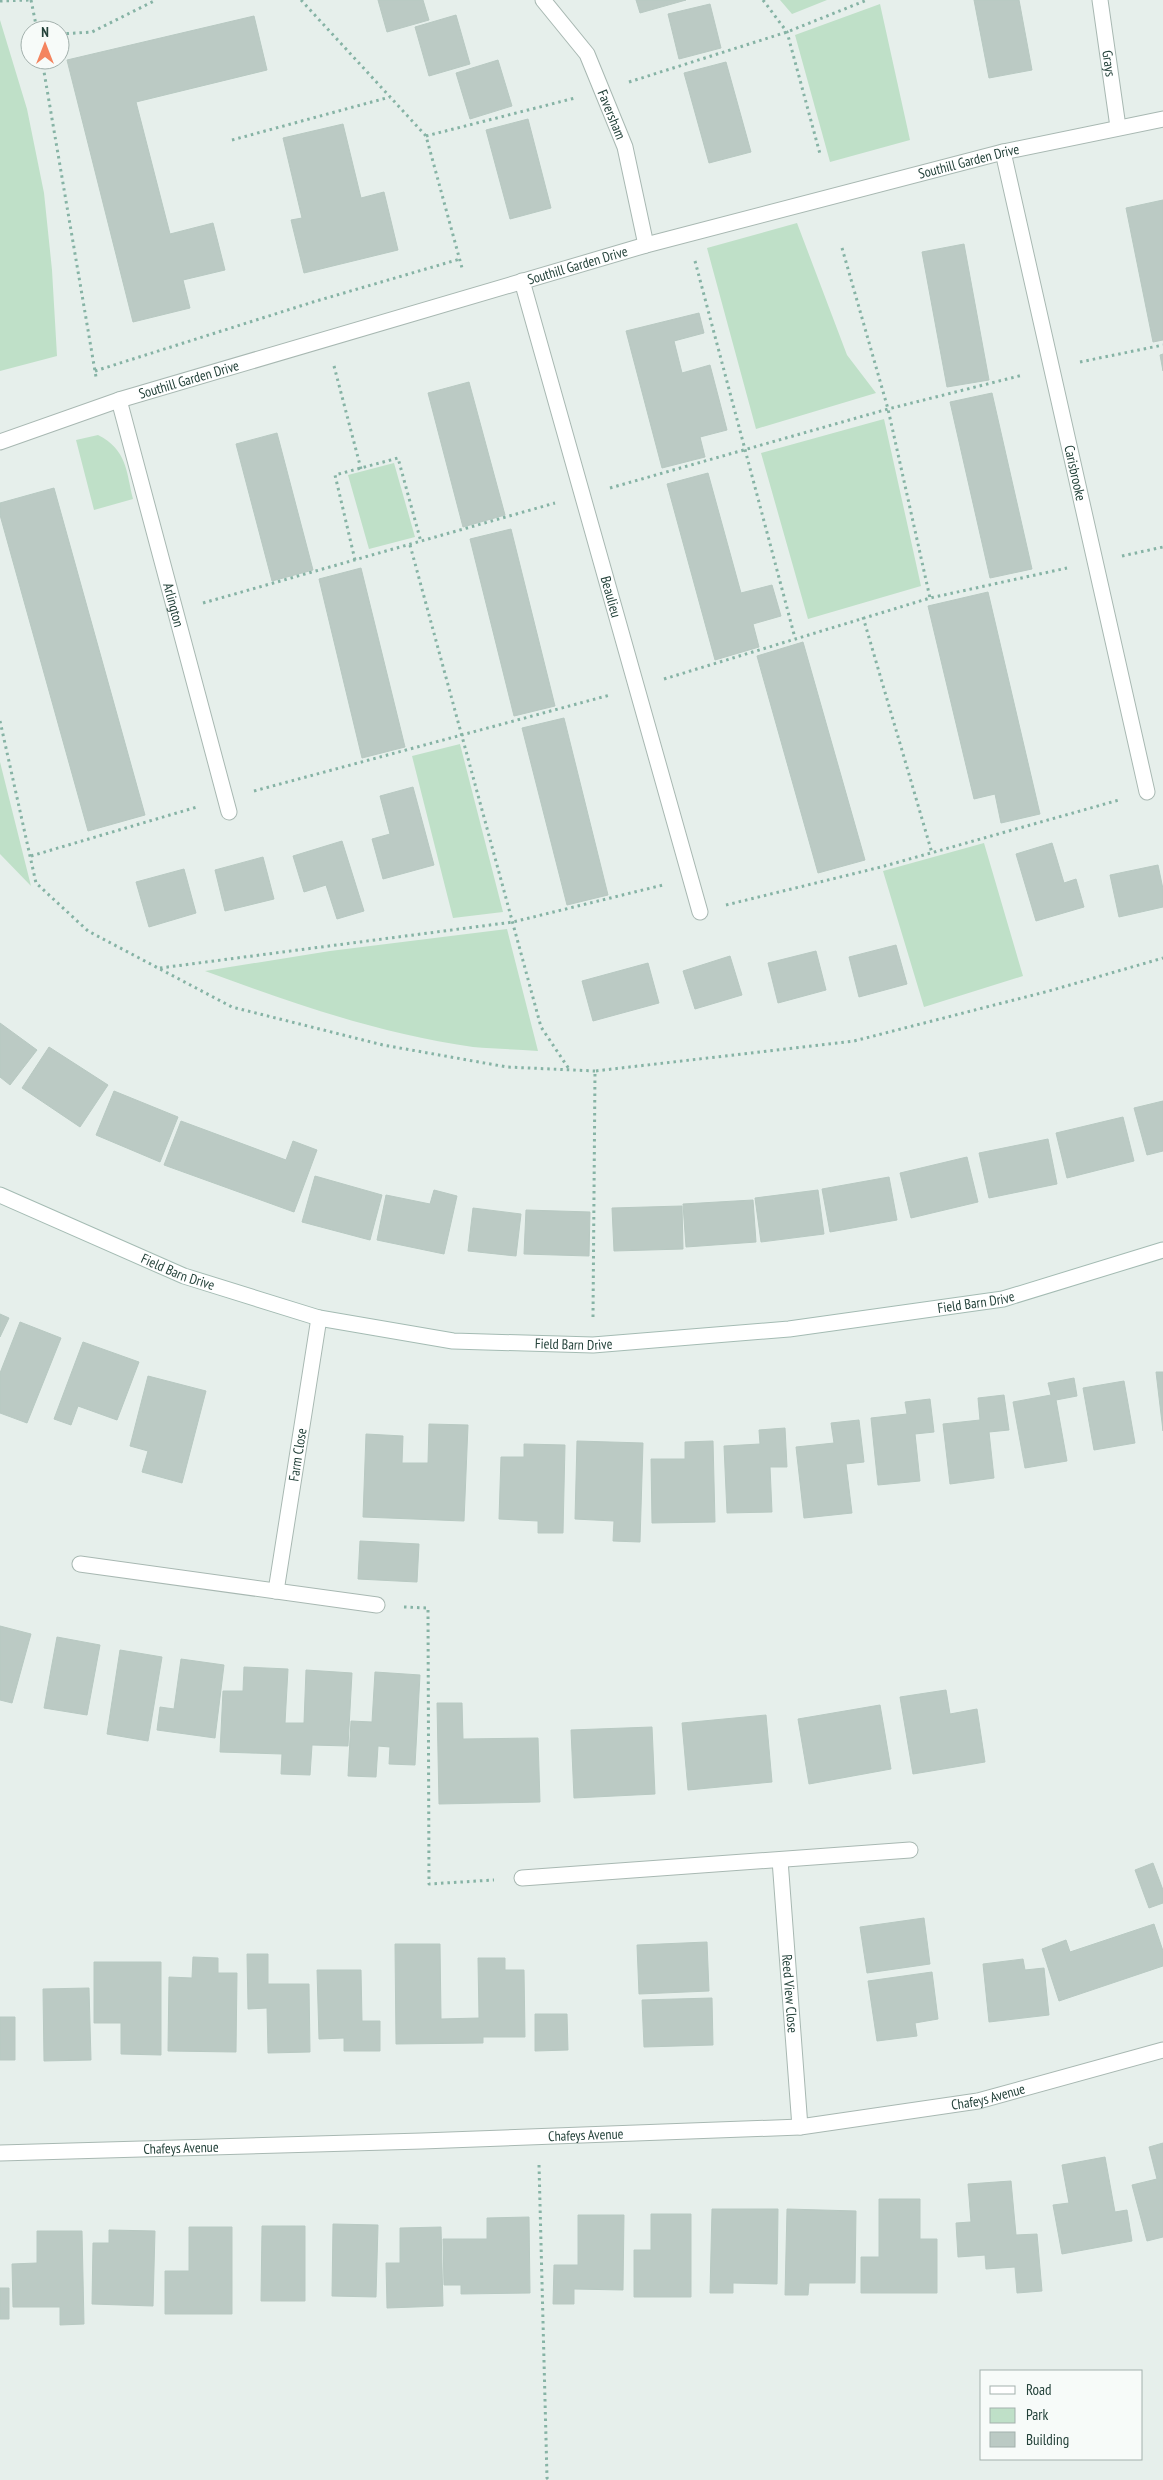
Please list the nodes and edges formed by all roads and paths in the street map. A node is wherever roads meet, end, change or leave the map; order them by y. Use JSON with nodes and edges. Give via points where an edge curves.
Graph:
{"nodes":[{"id":1,"x":31,"y":0,"type":"edge"},
{"id":2,"x":156,"y":0,"type":"edge"},
{"id":3,"x":301,"y":0,"type":"edge"},
{"id":4,"x":543,"y":0,"type":"edge"},
{"id":5,"x":763,"y":0,"type":"edge"},
{"id":6,"x":867,"y":0,"type":"edge"},
{"id":7,"x":1100,"y":0,"type":"edge"},
{"id":8,"x":0,"y":1,"type":"edge"},
{"id":9,"x":35,"y":20,"type":"edge"},
{"id":10,"x":787,"y":32,"type":"junction"},
{"id":11,"x":70,"y":33,"type":"edge"},
{"id":12,"x":44,"y":70,"type":"edge"},
{"id":13,"x":390,"y":97,"type":"junction"},
{"id":14,"x":1163,"y":119,"type":"edge"},
{"id":15,"x":1118,"y":127,"type":"junction"},
{"id":16,"x":232,"y":140,"type":"dead end"},
{"id":17,"x":1003,"y":152,"type":"junction"},
{"id":18,"x":820,"y":154,"type":"dead end"},
{"id":19,"x":688,"y":234,"type":"junction"},
{"id":20,"x":646,"y":245,"type":"junction"},
{"id":21,"x":842,"y":248,"type":"dead end"},
{"id":22,"x":460,"y":259,"type":"junction"},
{"id":23,"x":522,"y":281,"type":"junction"},
{"id":24,"x":469,"y":296,"type":"junction"},
{"id":25,"x":327,"y":339,"type":"junction"},
{"id":26,"x":1163,"y":345,"type":"edge"},
{"id":27,"x":1051,"y":368,"type":"junction"},
{"id":28,"x":95,"y":371,"type":"junction"},
{"id":29,"x":119,"y":400,"type":"junction"},
{"id":30,"x":101,"y":406,"type":"junction"},
{"id":31,"x":888,"y":409,"type":"junction"},
{"id":32,"x":0,"y":442,"type":"edge"},
{"id":33,"x":745,"y":449,"type":"junction"},
{"id":34,"x":361,"y":469,"type":"junction"},
{"id":35,"x":583,"y":495,"type":"junction"},
{"id":36,"x":421,"y":542,"type":"junction"},
{"id":37,"x":410,"y":545,"type":"junction"},
{"id":38,"x":1163,"y":547,"type":"edge"},
{"id":39,"x":355,"y":560,"type":"junction"},
{"id":40,"x":1095,"y":562,"type":"junction"},
{"id":41,"x":930,"y":598,"type":"junction"},
{"id":42,"x":175,"y":611,"type":"junction"},
{"id":43,"x":863,"y":617,"type":"junction"},
{"id":44,"x":795,"y":638,"type":"junction"},
{"id":45,"x":636,"y":688,"type":"junction"},
{"id":46,"x":0,"y":721,"type":"edge"},
{"id":47,"x":462,"y":736,"type":"junction"},
{"id":48,"x":1147,"y":792,"type":"joint"},
{"id":49,"x":227,"y":805,"type":"junction"},
{"id":50,"x":932,"y":853,"type":"junction"},
{"id":51,"x":31,"y":856,"type":"junction"},
{"id":52,"x":690,"y":878,"type":"junction"},
{"id":53,"x":700,"y":912,"type":"joint"},
{"id":54,"x":513,"y":922,"type":"junction"},
{"id":55,"x":1163,"y":958,"type":"edge"},
{"id":56,"x":159,"y":968,"type":"junction"},
{"id":57,"x":569,"y":1069,"type":"junction"},
{"id":58,"x":595,"y":1071,"type":"junction"},
{"id":59,"x":0,"y":1196,"type":"edge"},
{"id":60,"x":1163,"y":1250,"type":"edge"},
{"id":61,"x":318,"y":1318,"type":"junction"},
{"id":62,"x":593,"y":1345,"type":"junction"},
{"id":63,"x":80,"y":1564,"type":"dead end"},
{"id":64,"x":276,"y":1591,"type":"junction"},
{"id":65,"x":377,"y":1605,"type":"dead end"},
{"id":66,"x":428,"y":1608,"type":"dead end"},
{"id":67,"x":910,"y":1850,"type":"dead end"},
{"id":68,"x":780,"y":1860,"type":"junction"},
{"id":69,"x":522,"y":1878,"type":"joint"},
{"id":70,"x":1163,"y":2050,"type":"edge"},
{"id":71,"x":800,"y":2127,"type":"junction"},
{"id":72,"x":538,"y":2137,"type":"junction"},
{"id":73,"x":0,"y":2152,"type":"edge"},
{"id":74,"x":549,"y":2480,"type":"edge"}],
"edges":[{"from":1,"to":8,"type":"path"},
{"from":1,"to":9,"type":"path"},
{"from":2,"to":11,"type":"path","via":[[92,32]]},
{"from":3,"to":13,"type":"path"},
{"from":4,"to":20,"type":"street","name":"Faversham","via":[[590,61],[625,147]]},
{"from":5,"to":10,"type":"path"},
{"from":6,"to":10,"type":"path"},
{"from":7,"to":15,"type":"street","name":"Grays"},
{"from":10,"to":18,"type":"path"},
{"from":12,"to":28,"type":"path"},
{"from":13,"to":16,"type":"path"},
{"from":13,"to":22,"type":"path","via":[[426,136]]},
{"from":14,"to":15,"type":"street","name":"Southill Garden Drive"},
{"from":15,"to":17,"type":"street","name":"Southill Garden Drive"},
{"from":17,"to":19,"type":"street","name":"Southill Garden Drive"},
{"from":17,"to":27,"type":"street","name":"Carisbrooke"},
{"from":19,"to":20,"type":"street","name":"Southill Garden Drive"},
{"from":19,"to":33,"type":"path"},
{"from":20,"to":23,"type":"street","name":"Southill Garden Drive"},
{"from":21,"to":31,"type":"path"},
{"from":22,"to":24,"type":"path"},
{"from":22,"to":28,"type":"path"},
{"from":23,"to":24,"type":"street","name":"Southill Garden Drive"},
{"from":23,"to":35,"type":"street","name":"Beaulieu"},
{"from":24,"to":25,"type":"street","name":"Southill Garden Drive"},
{"from":25,"to":29,"type":"street","name":"Southill Garden Drive"},
{"from":25,"to":34,"type":"path"},
{"from":26,"to":27,"type":"path"},
{"from":27,"to":31,"type":"path"},
{"from":27,"to":40,"type":"street","name":"Carisbrooke"},
{"from":28,"to":30,"type":"path"},
{"from":29,"to":30,"type":"street","name":"Southill Garden Drive"},
{"from":29,"to":42,"type":"street","name":"Arlington"},
{"from":30,"to":32,"type":"street","name":"Southill Garden Drive"},
{"from":31,"to":33,"type":"path"},
{"from":31,"to":41,"type":"path"},
{"from":33,"to":35,"type":"path"},
{"from":33,"to":44,"type":"path"},
{"from":34,"to":36,"type":"path","via":[[398,458]]},
{"from":34,"to":39,"type":"path","via":[[335,475]]},
{"from":35,"to":36,"type":"path"},
{"from":35,"to":45,"type":"street","name":"Beaulieu"},
{"from":36,"to":37,"type":"path"},
{"from":37,"to":39,"type":"path"},
{"from":37,"to":47,"type":"path"},
{"from":38,"to":40,"type":"path"},
{"from":39,"to":42,"type":"path"},
{"from":40,"to":41,"type":"path"},
{"from":40,"to":48,"type":"street","name":"Carisbrooke"},
{"from":41,"to":43,"type":"path"},
{"from":42,"to":49,"type":"street","name":"Arlington"},
{"from":43,"to":44,"type":"path"},
{"from":43,"to":50,"type":"path"},
{"from":44,"to":45,"type":"path"},
{"from":45,"to":47,"type":"path"},
{"from":45,"to":52,"type":"street","name":"Beaulieu"},
{"from":46,"to":51,"type":"path"},
{"from":47,"to":49,"type":"path"},
{"from":47,"to":54,"type":"path"},
{"from":48,"to":50,"type":"path"},
{"from":49,"to":51,"type":"path"},
{"from":50,"to":53,"type":"path"},
{"from":51,"to":56,"type":"path","via":[[36,882],[88,931]]},
{"from":52,"to":53,"type":"street","name":"Beaulieu"},
{"from":52,"to":54,"type":"path"},
{"from":54,"to":56,"type":"path"},
{"from":54,"to":57,"type":"path","via":[[541,1027]]},
{"from":55,"to":58,"type":"path","via":[[854,1041]]},
{"from":56,"to":57,"type":"path","via":[[232,1007],[383,1045],[507,1067]]},
{"from":57,"to":58,"type":"path"},
{"from":58,"to":62,"type":"path"},
{"from":59,"to":61,"type":"street","name":"Field Barn Drive","via":[[184,1276]]},
{"from":60,"to":62,"type":"street","name":"Field Barn Drive","via":[[1003,1299],[789,1329]]},
{"from":61,"to":62,"type":"street","name":"Field Barn Drive","via":[[453,1341]]},
{"from":61,"to":64,"type":"street","name":"Farm Close"},
{"from":63,"to":64,"type":"street"},
{"from":64,"to":65,"type":"street"},
{"from":66,"to":69,"type":"path","via":[[429,1884]]},
{"from":67,"to":68,"type":"street"},
{"from":68,"to":69,"type":"street"},
{"from":68,"to":71,"type":"street","name":"Reed View Close"},
{"from":70,"to":71,"type":"street","name":"Chafeys Avenue","via":[[978,2101]]},
{"from":71,"to":72,"type":"street","name":"Chafeys Avenue"},
{"from":72,"to":73,"type":"street","name":"Chafeys Avenue"},
{"from":72,"to":74,"type":"path"}]}
